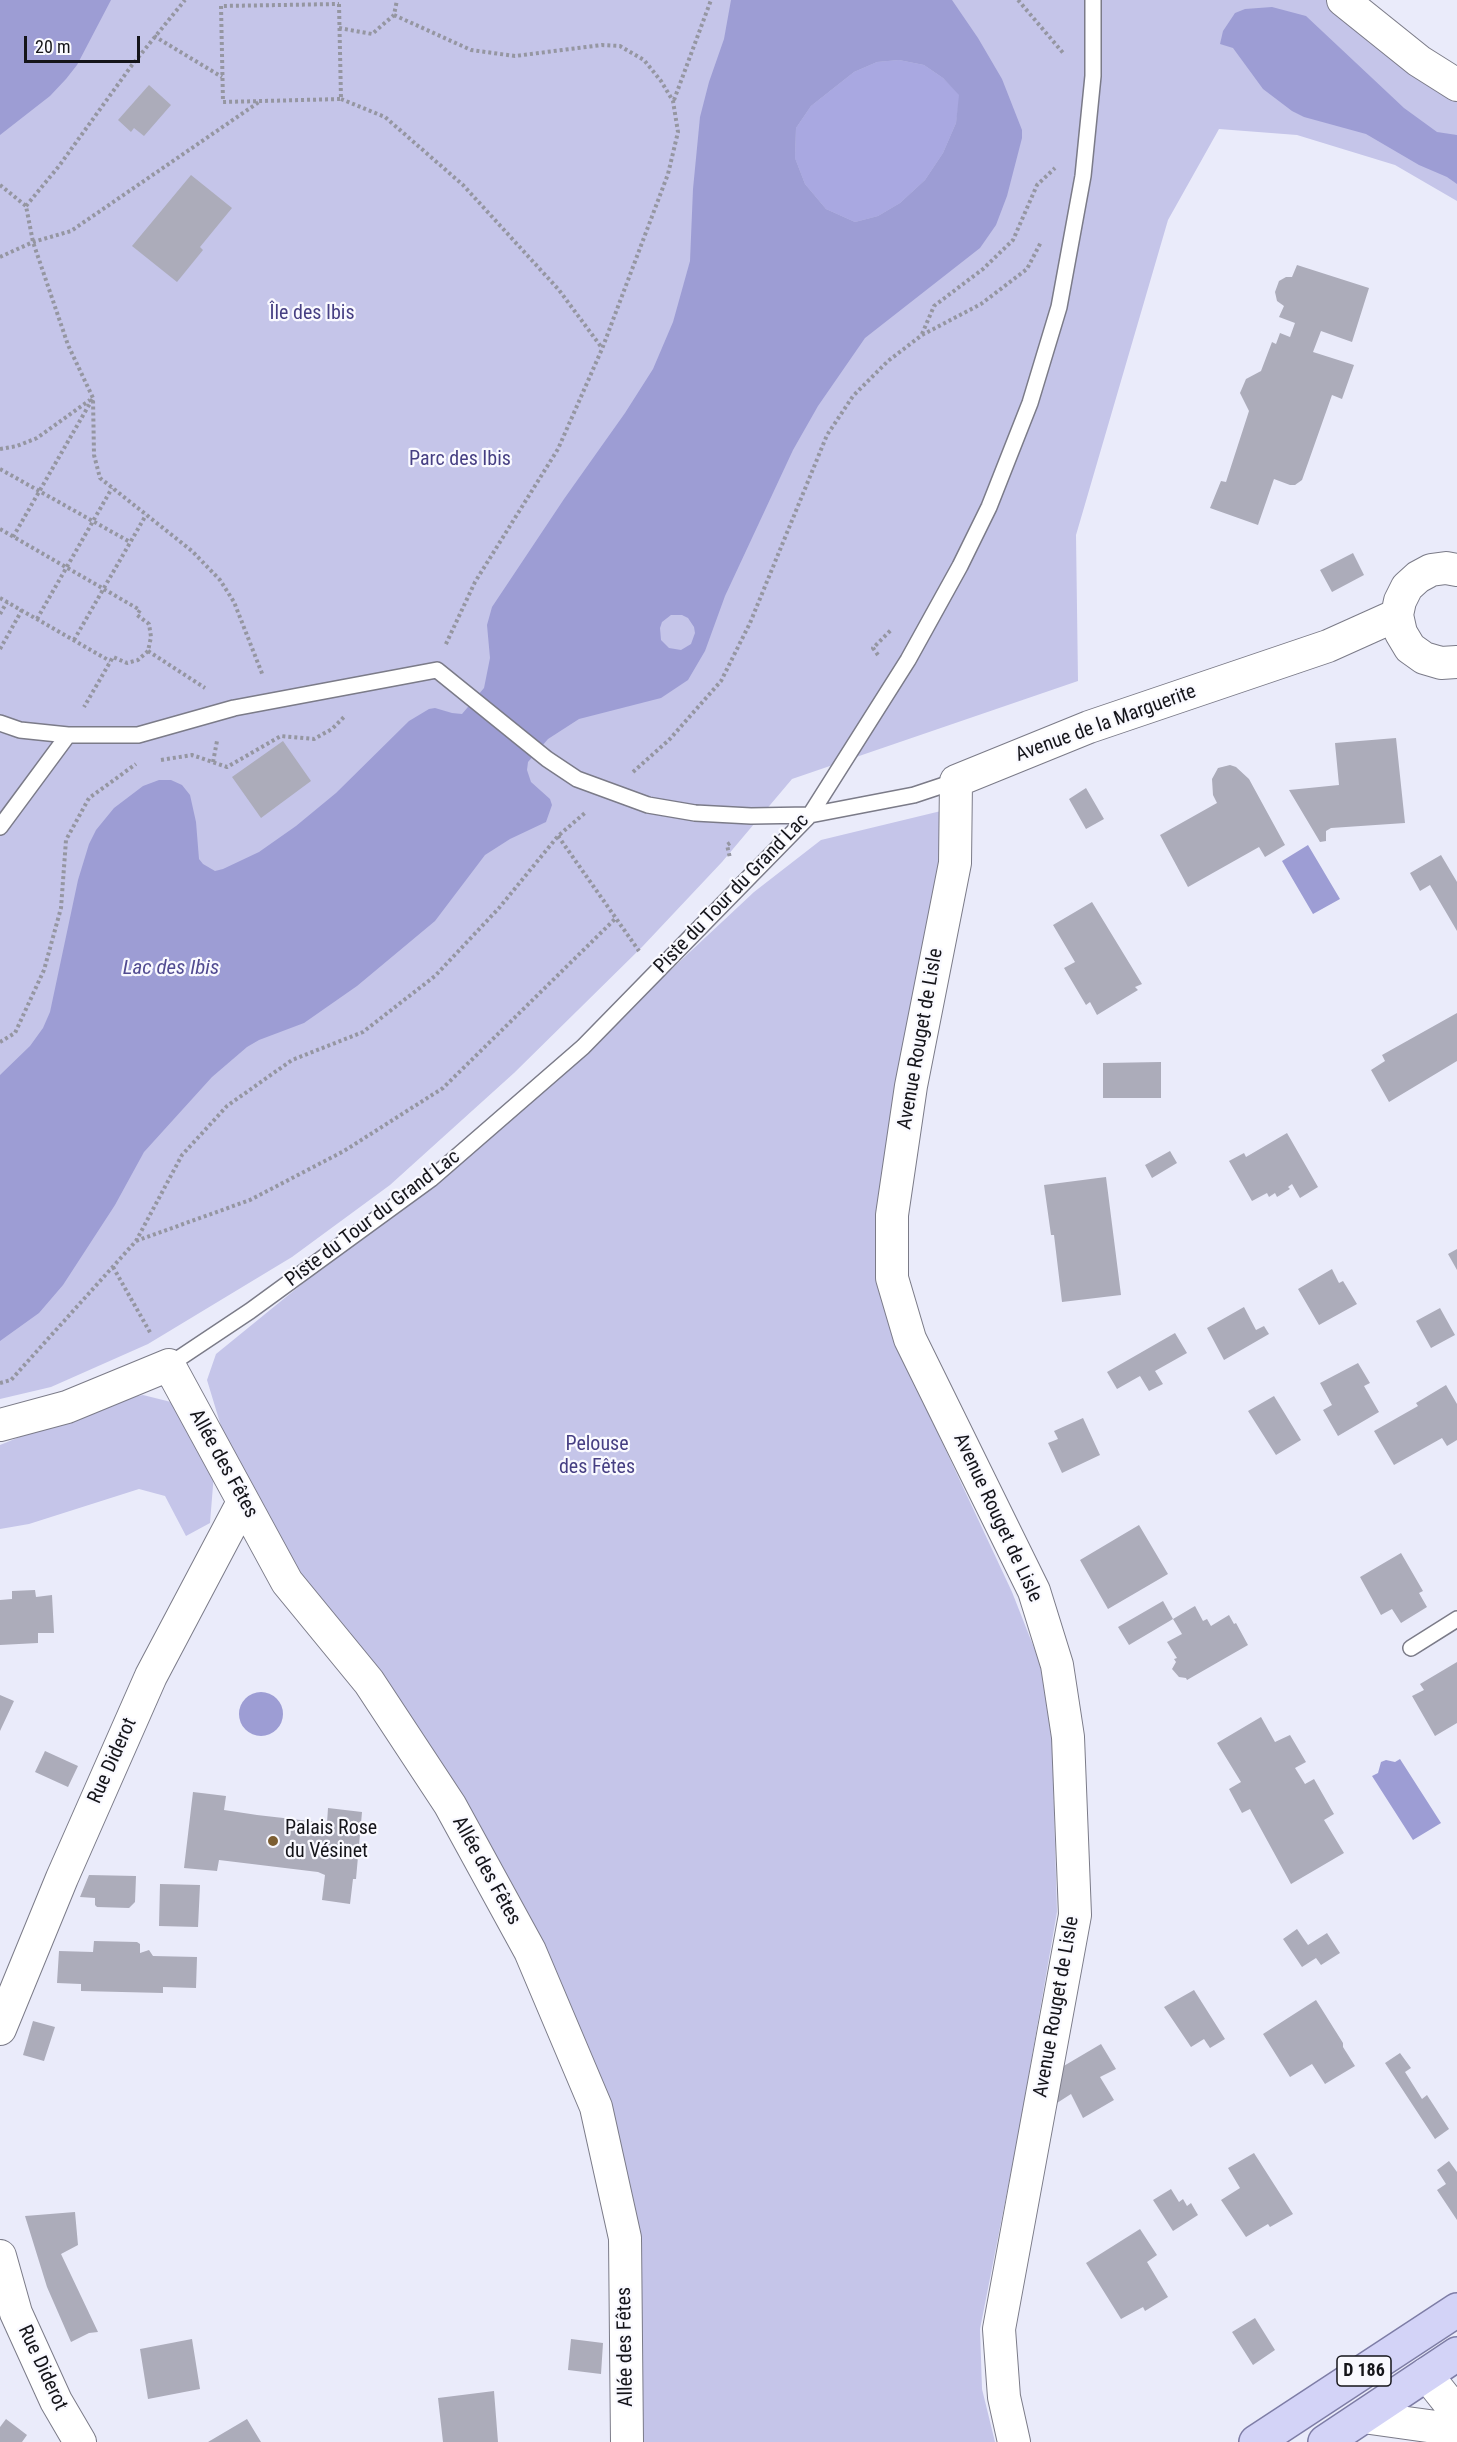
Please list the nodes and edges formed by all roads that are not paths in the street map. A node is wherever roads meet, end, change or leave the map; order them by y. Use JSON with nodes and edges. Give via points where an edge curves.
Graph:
{"nodes":[{"id":1,"x":1093,"y":0,"type":"edge"},
{"id":2,"x":1343,"y":0,"type":"edge"},
{"id":3,"x":1457,"y":85,"type":"edge"},
{"id":4,"x":1457,"y":570,"type":"edge"},
{"id":5,"x":1397,"y":615,"type":"junction"},
{"id":6,"x":1457,"y":662,"type":"edge"},
{"id":7,"x":0,"y":723,"type":"edge"},
{"id":8,"x":68,"y":735,"type":"junction"},
{"id":9,"x":956,"y":781,"type":"junction"},
{"id":10,"x":810,"y":815,"type":"junction"},
{"id":11,"x":0,"y":827,"type":"edge"},
{"id":12,"x":169,"y":1365,"type":"junction"},
{"id":13,"x":0,"y":1425,"type":"edge"},
{"id":14,"x":243,"y":1502,"type":"junction"},
{"id":15,"x":1457,"y":1619,"type":"edge"},
{"id":16,"x":1411,"y":1648,"type":"dead end"},
{"id":17,"x":0,"y":2029,"type":"edge"},
{"id":18,"x":0,"y":2256,"type":"edge"},
{"id":19,"x":1457,"y":2310,"type":"edge"},
{"id":20,"x":1457,"y":2354,"type":"edge"},
{"id":21,"x":1426,"y":2374,"type":"junction"},
{"id":22,"x":1457,"y":2413,"type":"edge"},
{"id":23,"x":1363,"y":2417,"type":"junction"},
{"id":24,"x":1457,"y":2430,"type":"edge"},
{"id":25,"x":80,"y":2442,"type":"edge"},
{"id":26,"x":627,"y":2442,"type":"edge"},
{"id":27,"x":1014,"y":2442,"type":"edge"},
{"id":28,"x":1256,"y":2442,"type":"edge"},
{"id":29,"x":1326,"y":2442,"type":"edge"}],
"edges":[{"from":1,"to":10,"type":"lane","name":"Piste du Tour du Grand Lac","via":[[1093,76],[1083,176],[1059,307],[1030,404],[989,507],[960,566],[908,660]]},
{"from":2,"to":3,"type":"street","via":[[1419,62]]},
{"from":4,"to":5,"type":"street","via":[[1431,570],[1418,577],[1407,587]]},
{"from":5,"to":6,"type":"street","via":[[1410,648],[1432,661]]},
{"from":5,"to":9,"type":"street","name":"Avenue de la Marguerite","via":[[1328,646],[1089,727]]},
{"from":7,"to":8,"type":"lane","via":[[20,730]]},
{"from":8,"to":10,"type":"lane","name":"Avenue de la Marguerite","via":[[138,735],[234,708],[437,670],[547,759],[608,793],[695,813]]},
{"from":8,"to":11,"type":"lane"},
{"from":9,"to":10,"type":"lane","name":"Avenue de la Marguerite","via":[[914,795]]},
{"from":9,"to":27,"type":"street","name":"Avenue Rouget de Lisle","via":[[955,863],[909,1098],[892,1215],[892,1278],[910,1339],[1034,1591],[1058,1665],[1068,1737],[1075,1915],[999,2329],[1004,2397]]},
{"from":10,"to":12,"type":"lane","name":"Piste du Tour du Grand Lac","via":[[583,1047],[431,1179]]},
{"from":12,"to":13,"type":"street","name":"Piste du Tour du Grand Lac","via":[[67,1407]]},
{"from":12,"to":14,"type":"street","name":"Allée des Fêtes"},
{"from":14,"to":17,"type":"street","name":"Rue Diderot","via":[[151,1676]]},
{"from":14,"to":26,"type":"street","name":"Allée des Fêtes","via":[[287,1582],[369,1682],[450,1805],[530,1951],[596,2107],[625,2238]]},
{"from":15,"to":16,"type":"lane"},
{"from":18,"to":25,"type":"street","name":"Rue Diderot","via":[[16,2313],[56,2401]]},
{"from":19,"to":28,"type":"main road","number":"D 186"},
{"from":20,"to":21,"type":"main road","number":"D 186"},
{"from":21,"to":22,"type":"street"},
{"from":21,"to":23,"type":"main road","number":"D 186"},
{"from":23,"to":24,"type":"street"},
{"from":23,"to":29,"type":"main road","number":"D 186"}]}
